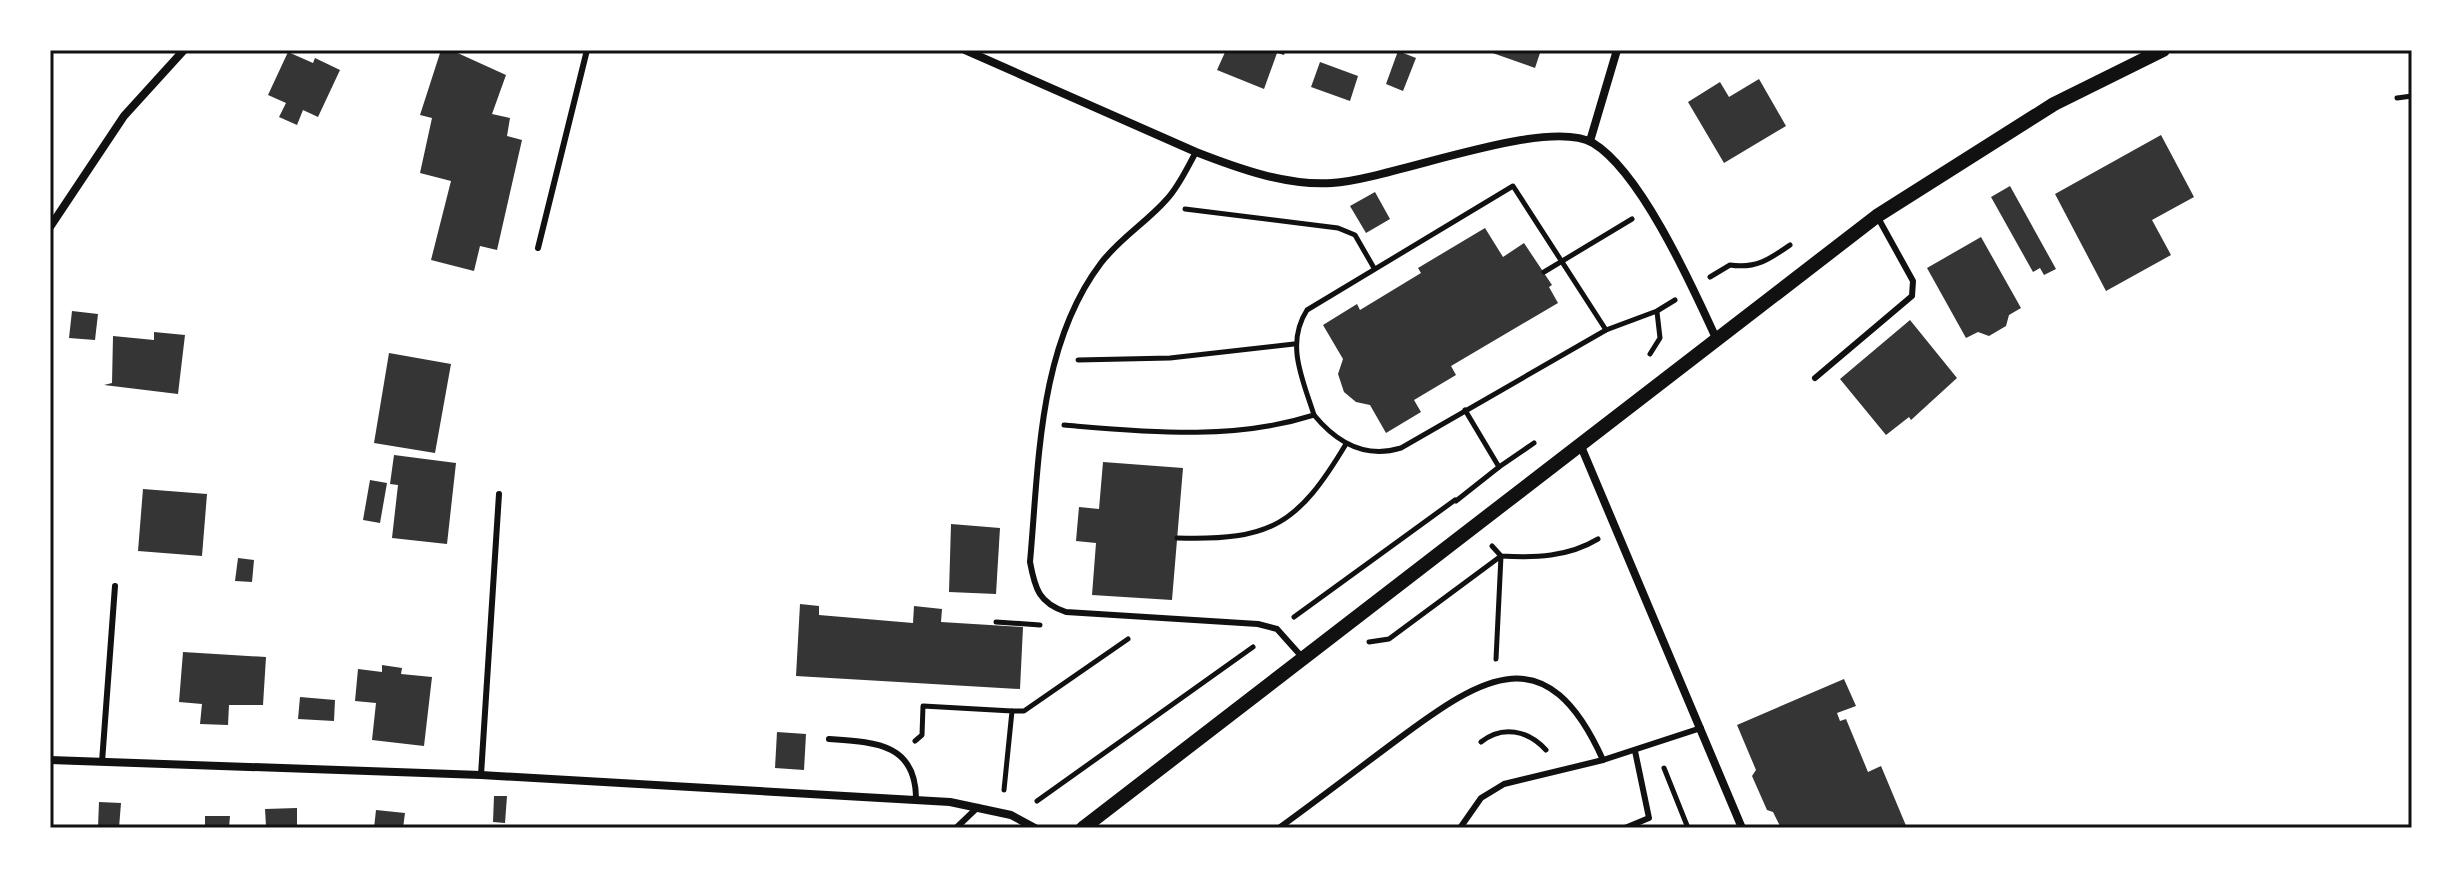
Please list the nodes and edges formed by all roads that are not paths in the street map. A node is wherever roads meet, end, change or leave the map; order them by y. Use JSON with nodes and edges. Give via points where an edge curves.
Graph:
{"nodes":[{"id":1,"x":184,"y":50,"type":"edge"},
{"id":2,"x":587,"y":50,"type":"edge"},
{"id":3,"x":965,"y":50,"type":"edge"},
{"id":4,"x":1617,"y":50,"type":"edge"},
{"id":5,"x":2163,"y":50,"type":"edge"},
{"id":6,"x":1590,"y":141,"type":"junction"},
{"id":7,"x":1196,"y":152,"type":"junction"},
{"id":8,"x":1877,"y":216,"type":"junction"},
{"id":9,"x":50,"y":227,"type":"edge"},
{"id":10,"x":538,"y":248,"type":"dead end"},
{"id":11,"x":1716,"y":338,"type":"junction"},
{"id":12,"x":1815,"y":378,"type":"dead end"},
{"id":13,"x":1580,"y":444,"type":"junction"},
{"id":14,"x":499,"y":494,"type":"dead end"},
{"id":15,"x":115,"y":586,"type":"dead end"},
{"id":16,"x":1303,"y":658,"type":"junction"},
{"id":17,"x":1701,"y":728,"type":"junction"},
{"id":18,"x":829,"y":739,"type":"dead end"},
{"id":19,"x":1635,"y":751,"type":"junction"},
{"id":20,"x":50,"y":760,"type":"edge"},
{"id":21,"x":1603,"y":760,"type":"junction"},
{"id":22,"x":102,"y":762,"type":"junction"},
{"id":23,"x":481,"y":775,"type":"junction"},
{"id":24,"x":916,"y":801,"type":"junction"},
{"id":25,"x":978,"y":807,"type":"junction"},
{"id":26,"x":956,"y":828,"type":"edge"},
{"id":27,"x":1035,"y":828,"type":"edge"},
{"id":28,"x":1083,"y":828,"type":"edge"},
{"id":29,"x":1279,"y":828,"type":"edge"},
{"id":30,"x":1460,"y":828,"type":"edge"},
{"id":31,"x":1625,"y":828,"type":"edge"},
{"id":32,"x":1742,"y":828,"type":"edge"}],
"edges":[{"from":1,"to":9,"type":"street","via":[[124,116]]},
{"from":2,"to":10,"type":"lane"},
{"from":3,"to":7,"type":"street"},
{"from":4,"to":6,"type":"street"},
{"from":5,"to":8,"type":"street","via":[[2054,104]]},
{"from":6,"to":7,"type":"street","via":[[1538,136],[1328,183],[1263,174]]},
{"from":6,"to":11,"type":"street","via":[[1650,208]]},
{"from":7,"to":16,"type":"lane","via":[[1174,192],[1110,253],[1082,291],[1057,360],[1043,423],[1030,562],[1038,595],[1048,606],[1066,612],[1258,624],[1277,629]]},
{"from":8,"to":11,"type":"street"},
{"from":8,"to":12,"type":"lane","via":[[1913,281],[1912,296]]},
{"from":11,"to":13,"type":"street"},
{"from":13,"to":16,"type":"street"},
{"from":13,"to":17,"type":"street"},
{"from":14,"to":23,"type":"lane"},
{"from":15,"to":22,"type":"lane"},
{"from":16,"to":28,"type":"street"},
{"from":17,"to":19,"type":"lane"},
{"from":17,"to":32,"type":"street"},
{"from":18,"to":24,"type":"lane","via":[[870,741],[899,754],[915,774]]},
{"from":19,"to":21,"type":"lane"},
{"from":19,"to":31,"type":"lane","via":[[1649,818]]},
{"from":20,"to":22,"type":"street"},
{"from":21,"to":29,"type":"lane","via":[[1577,709],[1560,694],[1519,680],[1495,680],[1440,708]]},
{"from":21,"to":30,"type":"lane","via":[[1504,784],[1481,798]]},
{"from":22,"to":23,"type":"street"},
{"from":23,"to":24,"type":"street"},
{"from":24,"to":25,"type":"street"},
{"from":25,"to":26,"type":"lane"},
{"from":25,"to":27,"type":"street"}]}
